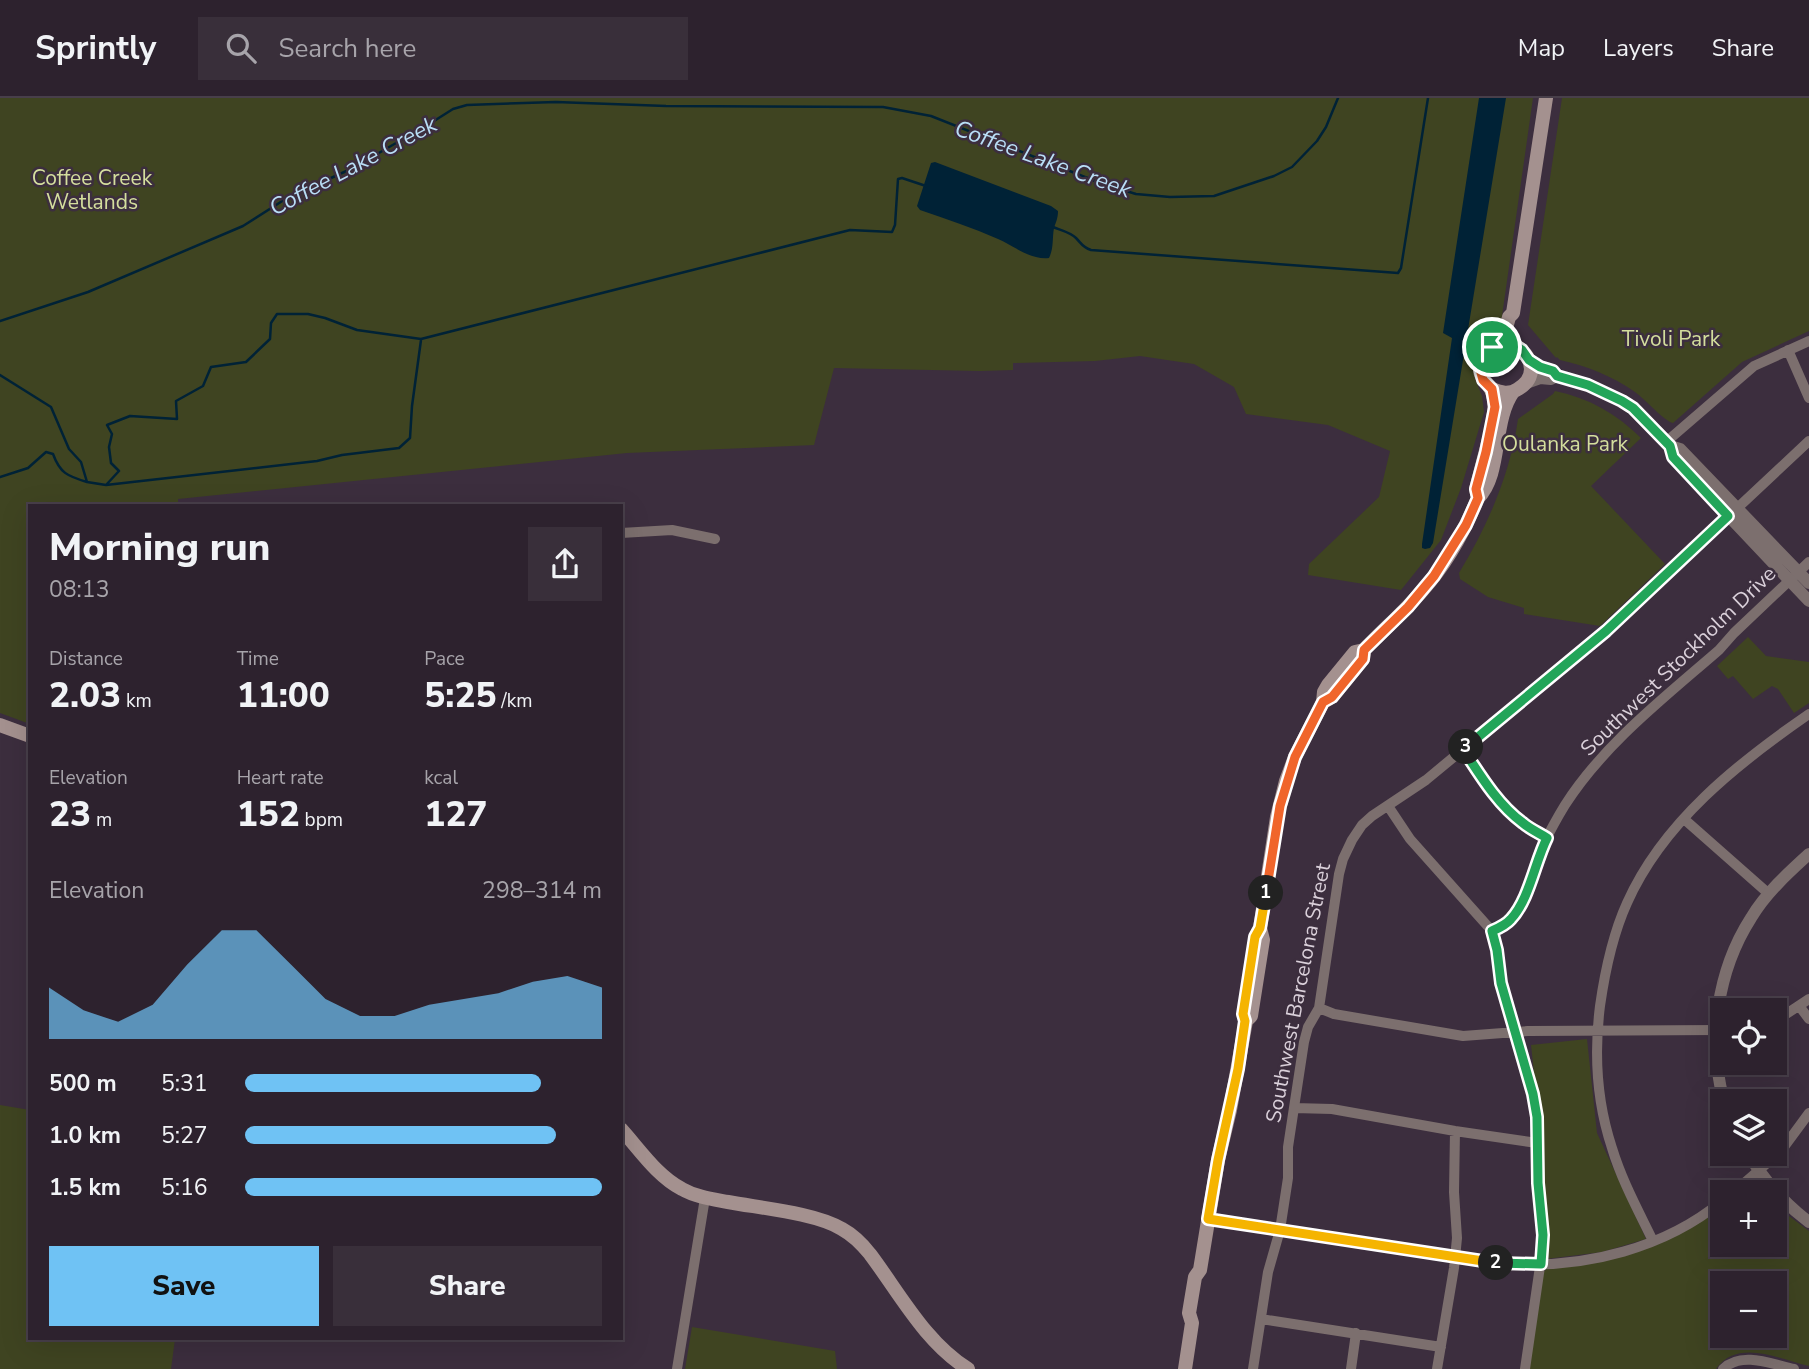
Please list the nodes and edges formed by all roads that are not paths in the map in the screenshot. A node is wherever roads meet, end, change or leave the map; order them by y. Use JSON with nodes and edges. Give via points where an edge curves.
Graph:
{"nodes":[{"id":1,"x":1546,"y":98,"type":"edge"},
{"id":2,"x":1513,"y":313,"type":"junction"},
{"id":3,"x":1809,"y":341,"type":"edge"},
{"id":4,"x":1498,"y":344,"type":"junction"},
{"id":5,"x":1519,"y":347,"type":"junction"},
{"id":6,"x":1788,"y":350,"type":"junction"},
{"id":7,"x":1529,"y":360,"type":"junction"},
{"id":8,"x":1557,"y":376,"type":"junction"},
{"id":9,"x":1526,"y":383,"type":"junction"},
{"id":10,"x":1492,"y":389,"type":"junction"},
{"id":11,"x":1513,"y":392,"type":"junction"},
{"id":12,"x":1809,"y":397,"type":"edge"},
{"id":13,"x":1809,"y":441,"type":"edge"},
{"id":14,"x":1668,"y":444,"type":"junction"},
{"id":15,"x":1478,"y":498,"type":"junction"},
{"id":16,"x":1732,"y":512,"type":"junction"},
{"id":17,"x":623,"y":533,"type":"edge"},
{"id":18,"x":715,"y":539,"type":"dead end"},
{"id":19,"x":1809,"y":562,"type":"edge"},
{"id":20,"x":1794,"y":576,"type":"junction"},
{"id":21,"x":1809,"y":583,"type":"edge"},
{"id":22,"x":1809,"y":601,"type":"edge"},
{"id":23,"x":1809,"y":714,"type":"edge"},
{"id":24,"x":0,"y":725,"type":"edge"},
{"id":25,"x":28,"y":735,"type":"edge"},
{"id":26,"x":1463,"y":749,"type":"junction"},
{"id":27,"x":1388,"y":806,"type":"junction"},
{"id":28,"x":1684,"y":819,"type":"junction"},
{"id":29,"x":1547,"y":838,"type":"junction"},
{"id":30,"x":1809,"y":854,"type":"edge"},
{"id":31,"x":1769,"y":894,"type":"junction"},
{"id":32,"x":1492,"y":931,"type":"junction"},
{"id":33,"x":1721,"y":998,"type":"edge"},
{"id":34,"x":1809,"y":999,"type":"edge"},
{"id":35,"x":1800,"y":1007,"type":"junction"},
{"id":36,"x":1319,"y":1008,"type":"junction"},
{"id":37,"x":1787,"y":1014,"type":"edge"},
{"id":38,"x":1809,"y":1019,"type":"edge"},
{"id":39,"x":1710,"y":1030,"type":"edge"},
{"id":40,"x":1597,"y":1031,"type":"junction"},
{"id":41,"x":1516,"y":1032,"type":"junction"},
{"id":42,"x":1294,"y":1108,"type":"junction"},
{"id":43,"x":1809,"y":1113,"type":"edge"},
{"id":44,"x":623,"y":1131,"type":"edge"},
{"id":45,"x":1455,"y":1131,"type":"junction"},
{"id":46,"x":1537,"y":1143,"type":"junction"},
{"id":47,"x":1756,"y":1166,"type":"edge"},
{"id":48,"x":1759,"y":1172,"type":"junction"},
{"id":49,"x":1749,"y":1180,"type":"edge"},
{"id":50,"x":705,"y":1198,"type":"junction"},
{"id":51,"x":1710,"y":1210,"type":"edge"},
{"id":52,"x":1208,"y":1219,"type":"junction"},
{"id":53,"x":1809,"y":1222,"type":"edge"},
{"id":54,"x":1280,"y":1230,"type":"junction"},
{"id":55,"x":1653,"y":1241,"type":"junction"},
{"id":56,"x":1455,"y":1256,"type":"junction"},
{"id":57,"x":1541,"y":1264,"type":"junction"},
{"id":58,"x":1261,"y":1319,"type":"junction"},
{"id":59,"x":1356,"y":1334,"type":"junction"},
{"id":60,"x":1441,"y":1347,"type":"junction"},
{"id":61,"x":677,"y":1369,"type":"edge"},
{"id":62,"x":968,"y":1369,"type":"edge"},
{"id":63,"x":1185,"y":1369,"type":"edge"},
{"id":64,"x":1252,"y":1369,"type":"edge"},
{"id":65,"x":1351,"y":1369,"type":"edge"},
{"id":66,"x":1437,"y":1369,"type":"edge"},
{"id":67,"x":1525,"y":1369,"type":"edge"},
{"id":68,"x":1723,"y":1369,"type":"edge"},
{"id":69,"x":1794,"y":1369,"type":"edge"}],
"edges":[{"from":1,"to":2,"type":"main road"},
{"from":2,"to":4,"type":"main road"},
{"from":2,"to":5,"type":"main road"},
{"from":3,"to":6,"type":"street"},
{"from":4,"to":5,"type":"main road"},
{"from":4,"to":10,"type":"main road","via":[[1481,362],[1482,377]]},
{"from":5,"to":7,"type":"main road"},
{"from":6,"to":12,"type":"street"},
{"from":6,"to":14,"type":"street","via":[[1746,372]]},
{"from":7,"to":8,"type":"street"},
{"from":7,"to":9,"type":"main road"},
{"from":8,"to":9,"type":"street"},
{"from":8,"to":14,"type":"street","via":[[1622,401]]},
{"from":9,"to":11,"type":"main road"},
{"from":10,"to":11,"type":"main road"},
{"from":10,"to":15,"type":"main road","via":[[1495,407],[1476,489]]},
{"from":11,"to":15,"type":"main road","via":[[1503,408],[1485,492]]},
{"from":13,"to":16,"type":"street","name":"Southwest Barcelona Street"},
{"from":14,"to":16,"type":"street","via":[[1681,449]]},
{"from":15,"to":52,"type":"main road","via":[[1434,576],[1364,650],[1355,652],[1324,692],[1286,781]]},
{"from":16,"to":20,"type":"street"},
{"from":16,"to":26,"type":"street","name":"Southwest Barcelona Street","via":[[1606,631]]},
{"from":17,"to":18,"type":"street","via":[[671,530]]},
{"from":19,"to":20,"type":"street","name":"Southwest Stockholm Drive"},
{"from":20,"to":21,"type":"street"},
{"from":20,"to":22,"type":"street"},
{"from":20,"to":29,"type":"street","name":"Southwest Stockholm Drive","via":[[1620,737],[1585,777]]},
{"from":23,"to":28,"type":"street","via":[[1737,769]]},
{"from":24,"to":25,"type":"main road"},
{"from":26,"to":27,"type":"street","name":"Southwest Barcelona Street"},
{"from":26,"to":29,"type":"street","via":[[1513,814]]},
{"from":27,"to":32,"type":"street","via":[[1415,845]]},
{"from":27,"to":36,"type":"street","name":"Southwest Barcelona Street","via":[[1362,825],[1343,859]]},
{"from":28,"to":31,"type":"street"},
{"from":28,"to":40,"type":"street","via":[[1644,869],[1626,905],[1602,989]]},
{"from":29,"to":32,"type":"street","name":"Southwest Stockholm Drive","via":[[1519,908]]},
{"from":30,"to":31,"type":"street"},
{"from":31,"to":33,"type":"street","via":[[1732,955]]},
{"from":32,"to":41,"type":"street"},
{"from":34,"to":35,"type":"street"},
{"from":35,"to":37,"type":"street"},
{"from":35,"to":38,"type":"street"},
{"from":36,"to":41,"type":"street","via":[[1463,1036]]},
{"from":36,"to":42,"type":"street","name":"Southwest Barcelona Street","via":[[1304,1042]]},
{"from":39,"to":40,"type":"street"},
{"from":40,"to":41,"type":"street"},
{"from":40,"to":55,"type":"street","via":[[1604,1121],[1620,1174]]},
{"from":41,"to":46,"type":"street","via":[[1533,1094]]},
{"from":42,"to":45,"type":"street","via":[[1332,1109]]},
{"from":42,"to":54,"type":"street","name":"Southwest Barcelona Street"},
{"from":43,"to":48,"type":"street","via":[[1781,1152]]},
{"from":44,"to":50,"type":"main road","via":[[665,1177]]},
{"from":45,"to":46,"type":"street"},
{"from":45,"to":56,"type":"street"},
{"from":46,"to":57,"type":"street"},
{"from":47,"to":48,"type":"street"},
{"from":48,"to":49,"type":"street"},
{"from":48,"to":53,"type":"street"},
{"from":50,"to":61,"type":"street"},
{"from":50,"to":62,"type":"main road","via":[[813,1218],[847,1231],[870,1254],[932,1339]]},
{"from":51,"to":55,"type":"street"},
{"from":52,"to":54,"type":"street"},
{"from":52,"to":63,"type":"main road","via":[[1189,1313],[1192,1323]]},
{"from":54,"to":56,"type":"street"},
{"from":54,"to":58,"type":"street","name":"Southwest Barcelona Street"},
{"from":55,"to":57,"type":"street","via":[[1609,1256]]},
{"from":56,"to":57,"type":"street"},
{"from":56,"to":60,"type":"street"},
{"from":57,"to":67,"type":"street"},
{"from":58,"to":59,"type":"street"},
{"from":58,"to":64,"type":"street","name":"Southwest Barcelona Street"},
{"from":59,"to":60,"type":"street"},
{"from":59,"to":65,"type":"street"},
{"from":60,"to":66,"type":"street"},
{"from":68,"to":69,"type":"street","via":[[1740,1360]]}]}
